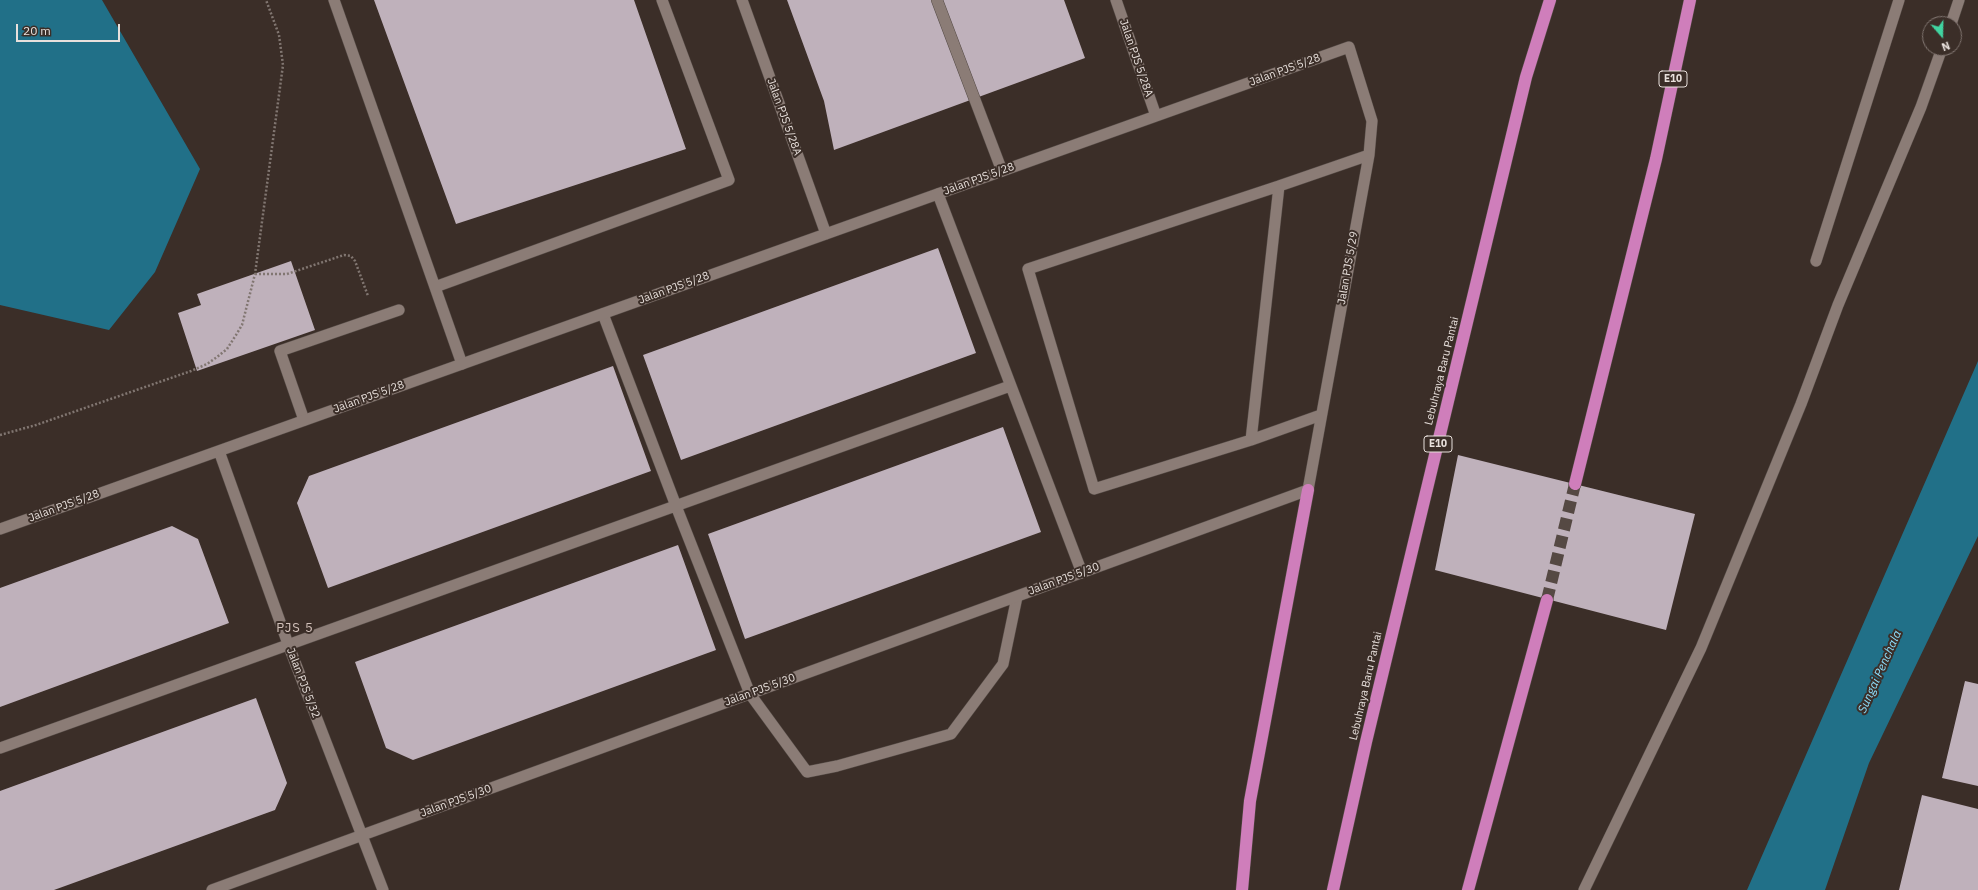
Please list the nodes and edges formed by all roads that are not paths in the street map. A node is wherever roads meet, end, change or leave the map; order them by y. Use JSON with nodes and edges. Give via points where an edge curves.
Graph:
{"nodes":[{"id":1,"x":334,"y":0,"type":"edge"},
{"id":2,"x":662,"y":0,"type":"edge"},
{"id":3,"x":742,"y":0,"type":"edge"},
{"id":4,"x":937,"y":0,"type":"edge"},
{"id":5,"x":1116,"y":0,"type":"edge"},
{"id":6,"x":1550,"y":0,"type":"edge"},
{"id":7,"x":1690,"y":0,"type":"edge"},
{"id":8,"x":1899,"y":0,"type":"edge"},
{"id":9,"x":1959,"y":0,"type":"edge"},
{"id":10,"x":1954,"y":16,"type":"edge"},
{"id":11,"x":1349,"y":48,"type":"joint"},
{"id":12,"x":1939,"y":56,"type":"edge"},
{"id":13,"x":1156,"y":116,"type":"junction"},
{"id":14,"x":1369,"y":155,"type":"junction"},
{"id":15,"x":1002,"y":171,"type":"junction"},
{"id":16,"x":1279,"y":186,"type":"junction"},
{"id":17,"x":938,"y":194,"type":"junction"},
{"id":18,"x":826,"y":234,"type":"junction"},
{"id":19,"x":1816,"y":261,"type":"dead end"},
{"id":20,"x":435,"y":288,"type":"junction"},
{"id":21,"x":399,"y":310,"type":"dead end"},
{"id":22,"x":603,"y":314,"type":"junction"},
{"id":23,"x":462,"y":364,"type":"junction"},
{"id":24,"x":1010,"y":386,"type":"junction"},
{"id":25,"x":1321,"y":415,"type":"junction"},
{"id":26,"x":304,"y":420,"type":"junction"},
{"id":27,"x":1251,"y":440,"type":"junction"},
{"id":28,"x":219,"y":451,"type":"junction"},
{"id":29,"x":1575,"y":484,"type":"tunnel mouth"},
{"id":30,"x":1308,"y":490,"type":"junction"},
{"id":31,"x":676,"y":506,"type":"junction"},
{"id":32,"x":0,"y":529,"type":"edge"},
{"id":33,"x":1082,"y":573,"type":"junction"},
{"id":34,"x":1017,"y":596,"type":"junction"},
{"id":35,"x":1547,"y":600,"type":"tunnel mouth"},
{"id":36,"x":288,"y":644,"type":"junction"},
{"id":37,"x":750,"y":694,"type":"junction"},
{"id":38,"x":0,"y":748,"type":"edge"},
{"id":39,"x":361,"y":836,"type":"junction"},
{"id":40,"x":212,"y":890,"type":"edge"},
{"id":41,"x":383,"y":890,"type":"edge"},
{"id":42,"x":1242,"y":890,"type":"edge"},
{"id":43,"x":1333,"y":890,"type":"edge"},
{"id":44,"x":1468,"y":890,"type":"edge"},
{"id":45,"x":1584,"y":890,"type":"edge"}],
"edges":[{"from":1,"to":20,"type":"street"},
{"from":2,"to":20,"type":"street","via":[[729,180]]},
{"from":3,"to":18,"type":"street","name":"Jalan PJS 5/28A"},
{"from":4,"to":15,"type":"street"},
{"from":5,"to":13,"type":"street","name":"Jalan PJS 5/28A"},
{"from":6,"to":43,"type":"highway","name":"Lebuhraya Baru Pantai","number":"E10","via":[[1526,77],[1366,742]]},
{"from":7,"to":29,"type":"highway","number":"E10","via":[[1656,159]]},
{"from":8,"to":19,"type":"street"},
{"from":9,"to":10,"type":"street"},
{"from":11,"to":13,"type":"street","name":"Jalan PJS 5/28"},
{"from":11,"to":14,"type":"street","name":"Jalan PJS 5/29","via":[[1372,121]]},
{"from":12,"to":45,"type":"street","via":[[1921,108],[1838,305],[1801,404],[1701,648]]},
{"from":13,"to":15,"type":"street","name":"Jalan PJS 5/28"},
{"from":14,"to":16,"type":"street"},
{"from":14,"to":25,"type":"street","name":"Jalan PJS 5/29"},
{"from":15,"to":17,"type":"street","name":"Jalan PJS 5/28"},
{"from":16,"to":27,"type":"street"},
{"from":16,"to":27,"type":"street","via":[[1028,269],[1094,489]]},
{"from":17,"to":18,"type":"street","name":"Jalan PJS 5/28"},
{"from":17,"to":24,"type":"street"},
{"from":18,"to":22,"type":"street","name":"Jalan PJS 5/28"},
{"from":20,"to":23,"type":"street"},
{"from":21,"to":26,"type":"street","via":[[280,351]]},
{"from":22,"to":23,"type":"street","name":"Jalan PJS 5/28"},
{"from":22,"to":31,"type":"street"},
{"from":23,"to":26,"type":"street","name":"Jalan PJS 5/28"},
{"from":24,"to":31,"type":"street"},
{"from":24,"to":33,"type":"street"},
{"from":25,"to":27,"type":"street"},
{"from":25,"to":30,"type":"street","name":"Jalan PJS 5/29"},
{"from":26,"to":28,"type":"street","name":"Jalan PJS 5/28"},
{"from":28,"to":32,"type":"street","name":"Jalan PJS 5/28"},
{"from":28,"to":36,"type":"street","name":"Jalan PJS 5/32"},
{"from":30,"to":33,"type":"street","name":"Jalan PJS 5/30"},
{"from":30,"to":42,"type":"highway","via":[[1250,801]]},
{"from":31,"to":36,"type":"street"},
{"from":31,"to":37,"type":"street"},
{"from":33,"to":34,"type":"street","name":"Jalan PJS 5/30"},
{"from":34,"to":37,"type":"street","name":"Jalan PJS 5/30"},
{"from":34,"to":37,"type":"street","via":[[1003,664],[951,734],[807,772]]},
{"from":35,"to":44,"type":"highway"},
{"from":36,"to":38,"type":"street"},
{"from":36,"to":39,"type":"street","name":"Jalan PJS 5/32"},
{"from":37,"to":39,"type":"street","name":"Jalan PJS 5/30"},
{"from":39,"to":40,"type":"street","name":"Jalan PJS 5/30"},
{"from":39,"to":41,"type":"street","name":"Jalan PJS 5/32"}]}
